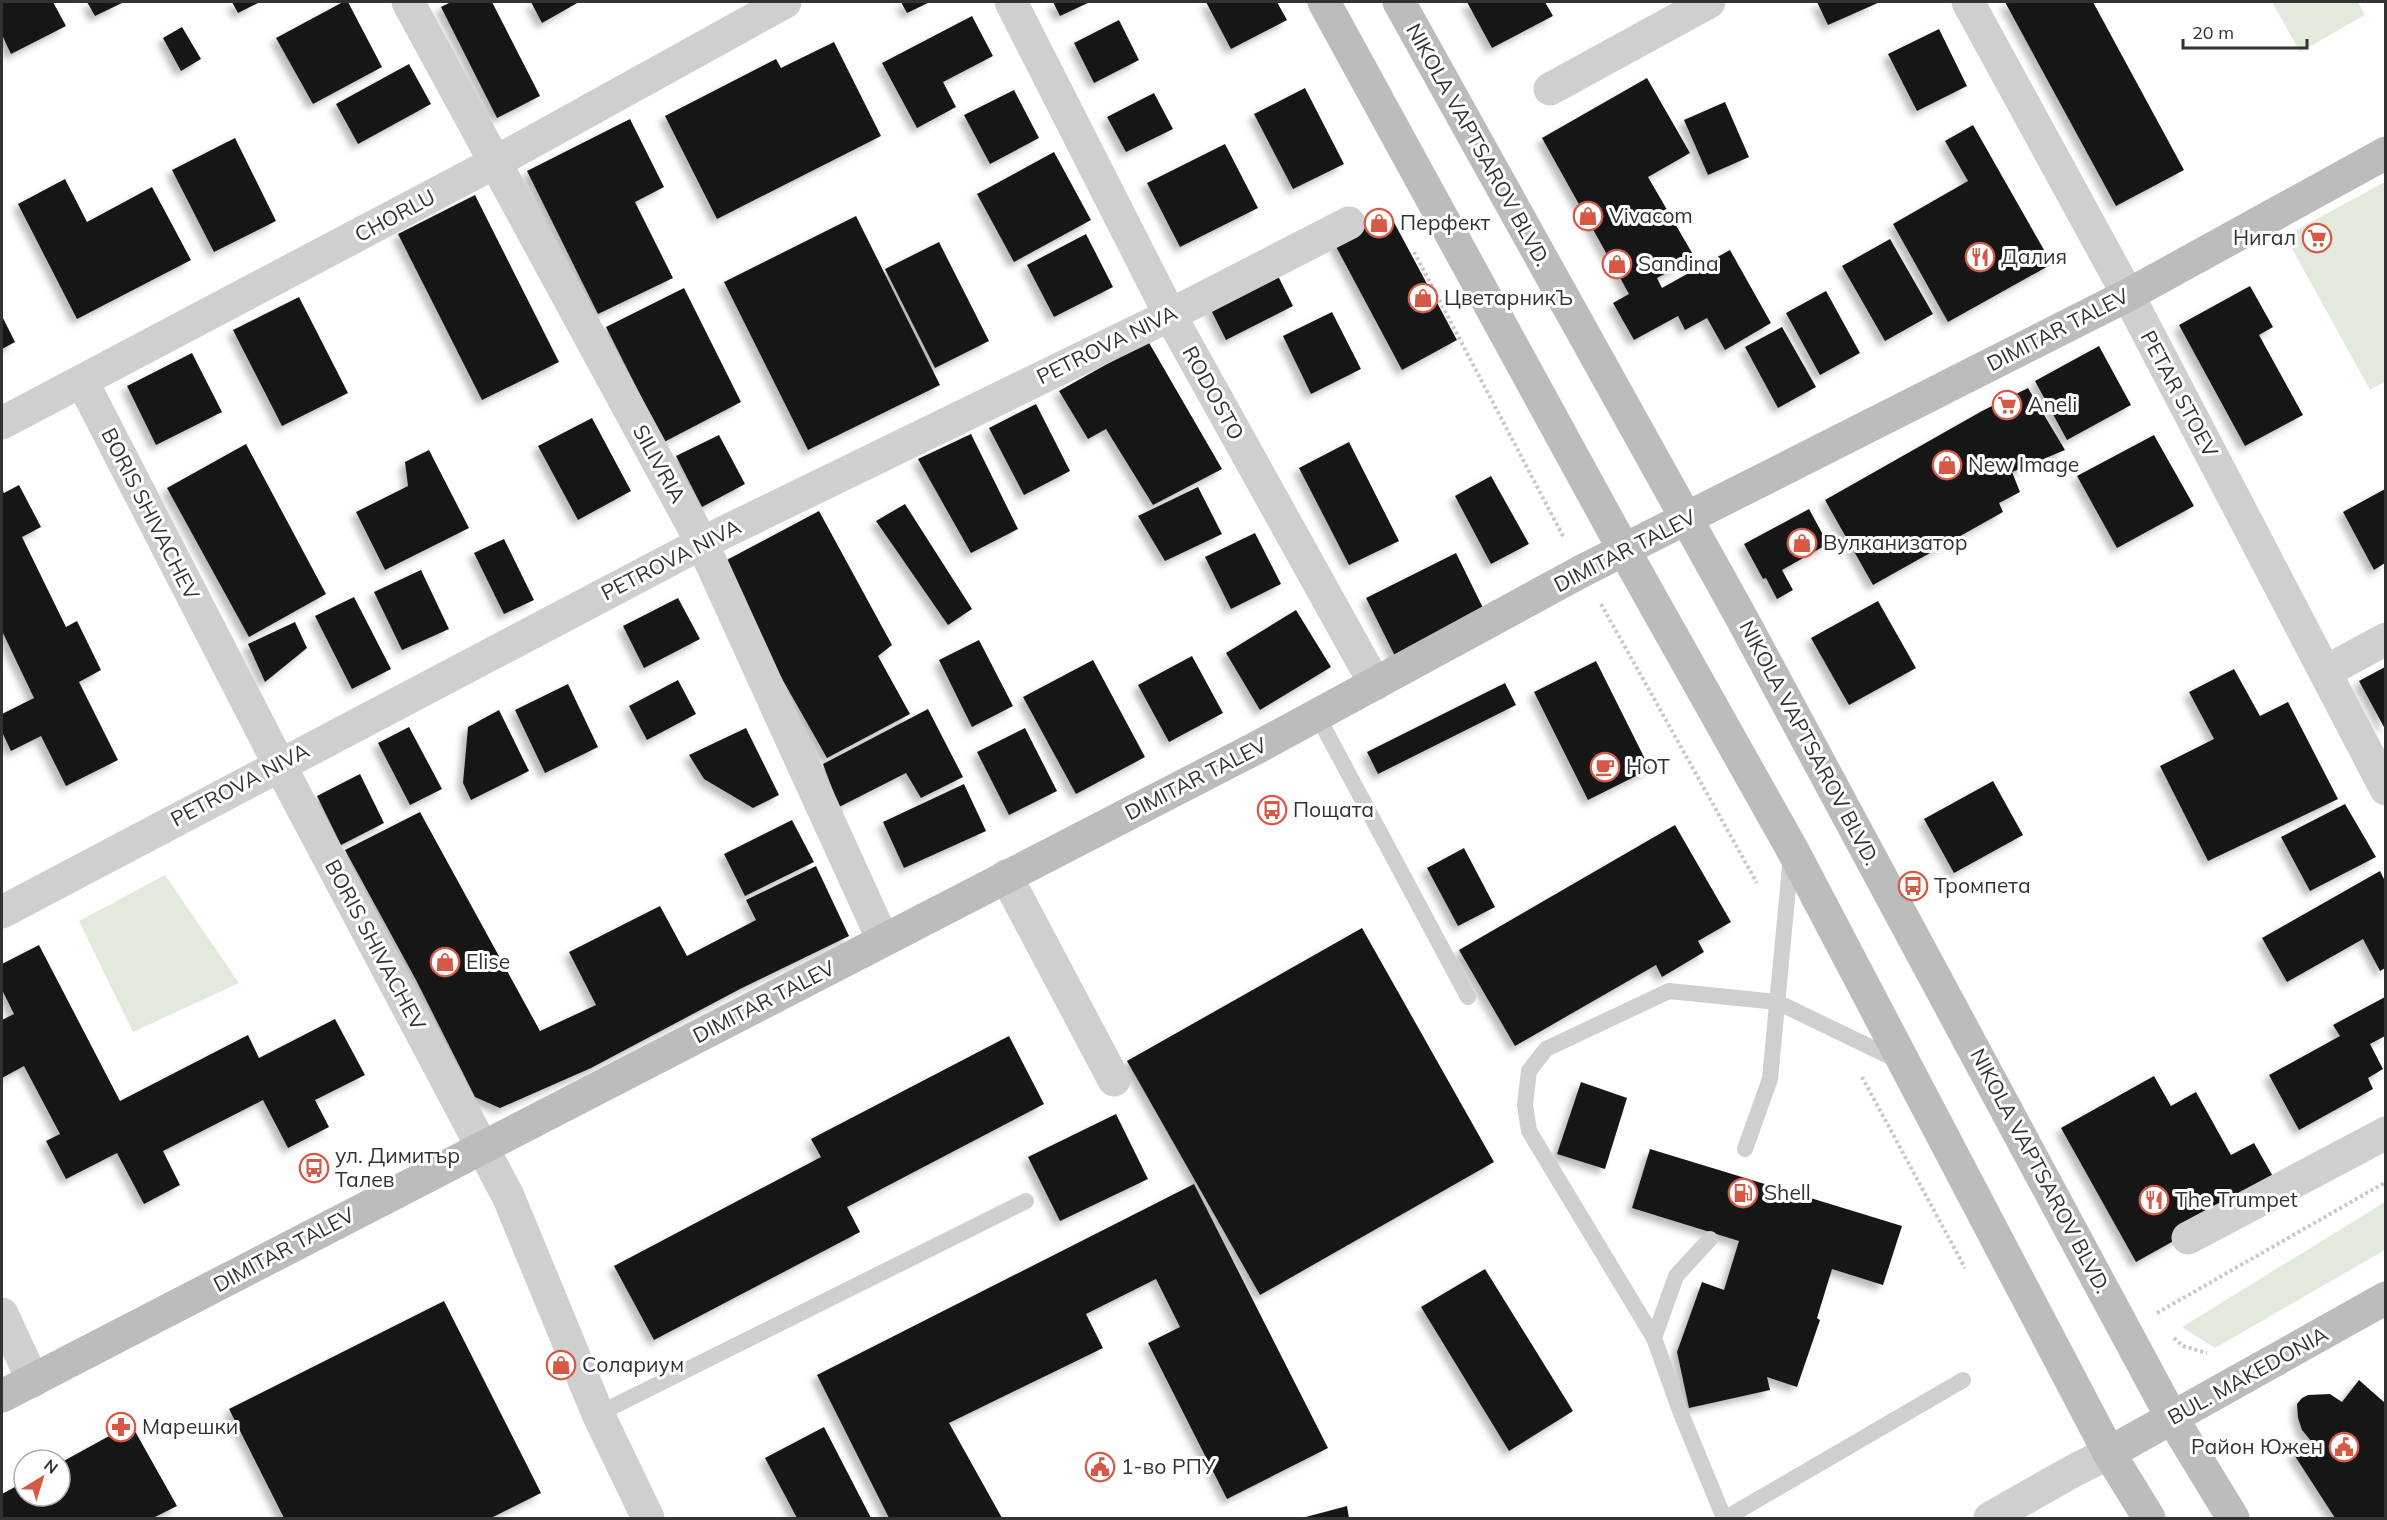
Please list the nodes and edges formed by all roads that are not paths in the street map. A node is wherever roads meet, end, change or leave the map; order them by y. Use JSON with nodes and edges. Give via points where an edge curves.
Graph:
{"nodes":[{"id":1,"x":408,"y":2,"type":"edge"},
{"id":2,"x":785,"y":2,"type":"edge"},
{"id":3,"x":1011,"y":2,"type":"edge"},
{"id":4,"x":1324,"y":2,"type":"edge"},
{"id":5,"x":1399,"y":2,"type":"edge"},
{"id":6,"x":1709,"y":2,"type":"edge"},
{"id":7,"x":1968,"y":2,"type":"edge"},
{"id":8,"x":1550,"y":89,"type":"dead end"},
{"id":9,"x":2385,"y":153,"type":"edge"},
{"id":10,"x":494,"y":163,"type":"junction"},
{"id":11,"x":1349,"y":224,"type":"dead end"},
{"id":12,"x":2128,"y":295,"type":"junction"},
{"id":13,"x":1170,"y":315,"type":"junction"},
{"id":14,"x":82,"y":381,"type":"junction"},
{"id":15,"x":2,"y":423,"type":"edge"},
{"id":16,"x":1688,"y":519,"type":"junction"},
{"id":17,"x":702,"y":543,"type":"junction"},
{"id":18,"x":1624,"y":550,"type":"junction"},
{"id":19,"x":2385,"y":639,"type":"edge"},
{"id":20,"x":2325,"y":672,"type":"junction"},
{"id":21,"x":1375,"y":684,"type":"junction"},
{"id":22,"x":1317,"y":715,"type":"junction"},
{"id":23,"x":279,"y":764,"type":"junction"},
{"id":24,"x":2385,"y":789,"type":"edge"},
{"id":25,"x":1792,"y":849,"type":"junction"},
{"id":26,"x":1006,"y":876,"type":"junction"},
{"id":27,"x":2,"y":912,"type":"edge"},
{"id":28,"x":883,"y":940,"type":"junction"},
{"id":29,"x":1468,"y":997,"type":"dead end"},
{"id":30,"x":1777,"y":1002,"type":"junction"},
{"id":31,"x":1905,"y":1064,"type":"junction"},
{"id":32,"x":1114,"y":1080,"type":"dead end"},
{"id":33,"x":2385,"y":1133,"type":"edge"},
{"id":34,"x":483,"y":1147,"type":"junction"},
{"id":35,"x":1745,"y":1149,"type":"dead end"},
{"id":36,"x":1026,"y":1202,"type":"dead end"},
{"id":37,"x":2188,"y":1238,"type":"dead end"},
{"id":38,"x":1710,"y":1239,"type":"dead end"},
{"id":39,"x":2385,"y":1298,"type":"edge"},
{"id":40,"x":2,"y":1314,"type":"edge"},
{"id":41,"x":1654,"y":1338,"type":"junction"},
{"id":42,"x":1963,"y":1380,"type":"dead end"},
{"id":43,"x":33,"y":1381,"type":"junction"},
{"id":44,"x":2,"y":1396,"type":"edge"},
{"id":45,"x":598,"y":1414,"type":"junction"},
{"id":46,"x":2172,"y":1418,"type":"junction"},
{"id":47,"x":2109,"y":1453,"type":"junction"},
{"id":48,"x":648,"y":1518,"type":"edge"},
{"id":49,"x":1725,"y":1518,"type":"edge"},
{"id":50,"x":1990,"y":1518,"type":"edge"},
{"id":51,"x":2149,"y":1518,"type":"edge"},
{"id":52,"x":2233,"y":1518,"type":"edge"}],
"edges":[{"from":1,"to":10,"type":"street","name":"SILIVRIA"},
{"from":2,"to":10,"type":"street","name":"CHORLU"},
{"from":3,"to":13,"type":"street","name":"RODOSTO"},
{"from":4,"to":18,"type":"street"},
{"from":5,"to":16,"type":"street","name":"NIKOLA VAPTSAROV BLVD."},
{"from":6,"to":8,"type":"street"},
{"from":7,"to":12,"type":"street","name":"PETAR STOEV"},
{"from":9,"to":12,"type":"street","name":"DIMITAR TALEV"},
{"from":10,"to":14,"type":"street","name":"CHORLU"},
{"from":10,"to":17,"type":"street","name":"SILIVRIA"},
{"from":11,"to":13,"type":"street","name":"PETROVA NIVA"},
{"from":12,"to":16,"type":"street","name":"DIMITAR TALEV"},
{"from":12,"to":20,"type":"street","name":"PETAR STOEV"},
{"from":13,"to":17,"type":"street","name":"PETROVA NIVA"},
{"from":13,"to":21,"type":"street","name":"RODOSTO"},
{"from":14,"to":15,"type":"street","name":"CHORLU"},
{"from":14,"to":23,"type":"street","name":"BORIS SHIVACHEV"},
{"from":16,"to":18,"type":"street","name":"DIMITAR TALEV"},
{"from":16,"to":46,"type":"street","name":"NIKOLA VAPTSAROV BLVD."},
{"from":17,"to":23,"type":"street","name":"PETROVA NIVA"},
{"from":17,"to":28,"type":"street","name":"SILIVRIA"},
{"from":18,"to":21,"type":"street","name":"DIMITAR TALEV"},
{"from":18,"to":25,"type":"street"},
{"from":19,"to":20,"type":"street"},
{"from":20,"to":24,"type":"street","name":"PETAR STOEV"},
{"from":21,"to":22,"type":"street","name":"DIMITAR TALEV"},
{"from":22,"to":26,"type":"street","name":"DIMITAR TALEV"},
{"from":22,"to":29,"type":"lane"},
{"from":23,"to":27,"type":"street","name":"PETROVA NIVA"},
{"from":23,"to":34,"type":"street","name":"BORIS SHIVACHEV"},
{"from":25,"to":30,"type":"lane"},
{"from":25,"to":31,"type":"street"},
{"from":26,"to":28,"type":"street","name":"DIMITAR TALEV"},
{"from":26,"to":32,"type":"street"},
{"from":28,"to":34,"type":"street","name":"DIMITAR TALEV"},
{"from":30,"to":31,"type":"lane"},
{"from":30,"to":35,"type":"lane","via":[[1770,1078]]},
{"from":30,"to":41,"type":"lane","via":[[1669,991],[1546,1049],[1529,1071],[1525,1106],[1528,1131]]},
{"from":31,"to":47,"type":"street"},
{"from":33,"to":37,"type":"street"},
{"from":34,"to":43,"type":"street","name":"DIMITAR TALEV"},
{"from":34,"to":45,"type":"street","name":"BORIS SHIVACHEV","via":[[508,1196]]},
{"from":36,"to":45,"type":"lane"},
{"from":38,"to":41,"type":"lane","via":[[1676,1276]]},
{"from":39,"to":46,"type":"street","name":"BUL. MAKEDONIA"},
{"from":40,"to":43,"type":"street"},
{"from":41,"to":49,"type":"lane"},
{"from":42,"to":49,"type":"lane"},
{"from":43,"to":44,"type":"street","name":"DIMITAR TALEV"},
{"from":45,"to":48,"type":"street","name":"BORIS SHIVACHEV"},
{"from":46,"to":47,"type":"street","name":"BUL. MAKEDONIA"},
{"from":46,"to":52,"type":"street","name":"NIKOLA VAPTSAROV BLVD."},
{"from":47,"to":50,"type":"street"},
{"from":47,"to":51,"type":"street"}]}
